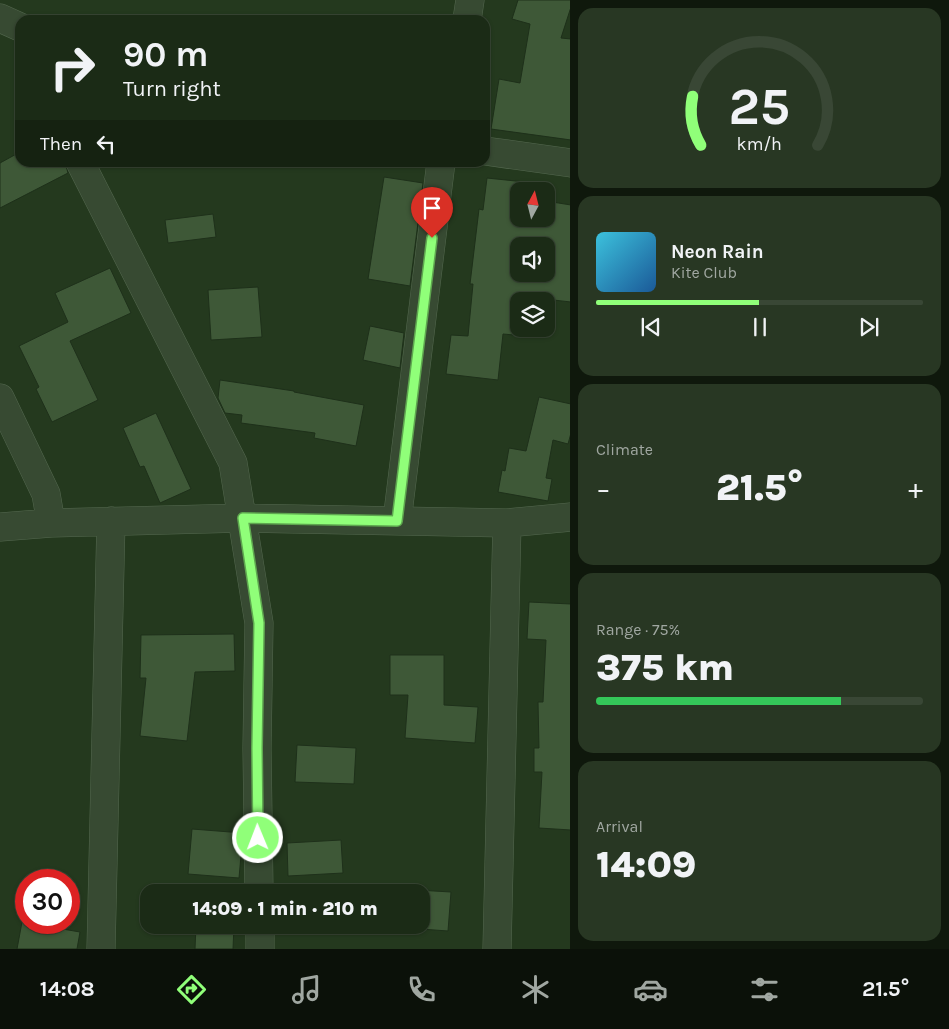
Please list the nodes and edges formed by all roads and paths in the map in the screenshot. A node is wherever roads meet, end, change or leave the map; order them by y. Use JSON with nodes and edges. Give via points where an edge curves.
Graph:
{"nodes":[{"id":1,"x":470,"y":0,"type":"edge"},
{"id":2,"x":468,"y":15,"type":"edge"},
{"id":3,"x":0,"y":18,"type":"edge"},
{"id":4,"x":15,"y":25,"type":"edge"},
{"id":5,"x":490,"y":152,"type":"edge"},
{"id":6,"x":570,"y":163,"type":"edge"},
{"id":7,"x":83,"y":167,"type":"edge"},
{"id":8,"x":440,"y":167,"type":"edge"},
{"id":9,"x":0,"y":398,"type":"edge"},
{"id":10,"x":570,"y":517,"type":"edge"},
{"id":11,"x":243,"y":518,"type":"junction"},
{"id":12,"x":111,"y":521,"type":"junction"},
{"id":13,"x":397,"y":521,"type":"junction"},
{"id":14,"x":51,"y":523,"type":"junction"},
{"id":15,"x":507,"y":523,"type":"junction"},
{"id":16,"x":0,"y":527,"type":"edge"},
{"id":17,"x":259,"y":884,"type":"edge"},
{"id":18,"x":260,"y":934,"type":"edge"},
{"id":19,"x":101,"y":949,"type":"edge"},
{"id":20,"x":260,"y":949,"type":"edge"},
{"id":21,"x":497,"y":949,"type":"edge"}],
"edges":[{"from":1,"to":2,"type":"street"},
{"from":3,"to":4,"type":"street"},
{"from":5,"to":6,"type":"street"},
{"from":7,"to":11,"type":"street","via":[[233,463]]},
{"from":8,"to":13,"type":"street"},
{"from":9,"to":14,"type":"street","via":[[46,494]]},
{"from":10,"to":15,"type":"street"},
{"from":11,"to":12,"type":"street"},
{"from":11,"to":13,"type":"street"},
{"from":11,"to":17,"type":"street","via":[[259,623]]},
{"from":12,"to":14,"type":"street"},
{"from":12,"to":19,"type":"street"},
{"from":13,"to":15,"type":"street"},
{"from":14,"to":16,"type":"street"},
{"from":15,"to":21,"type":"street"},
{"from":18,"to":20,"type":"street"}]}
